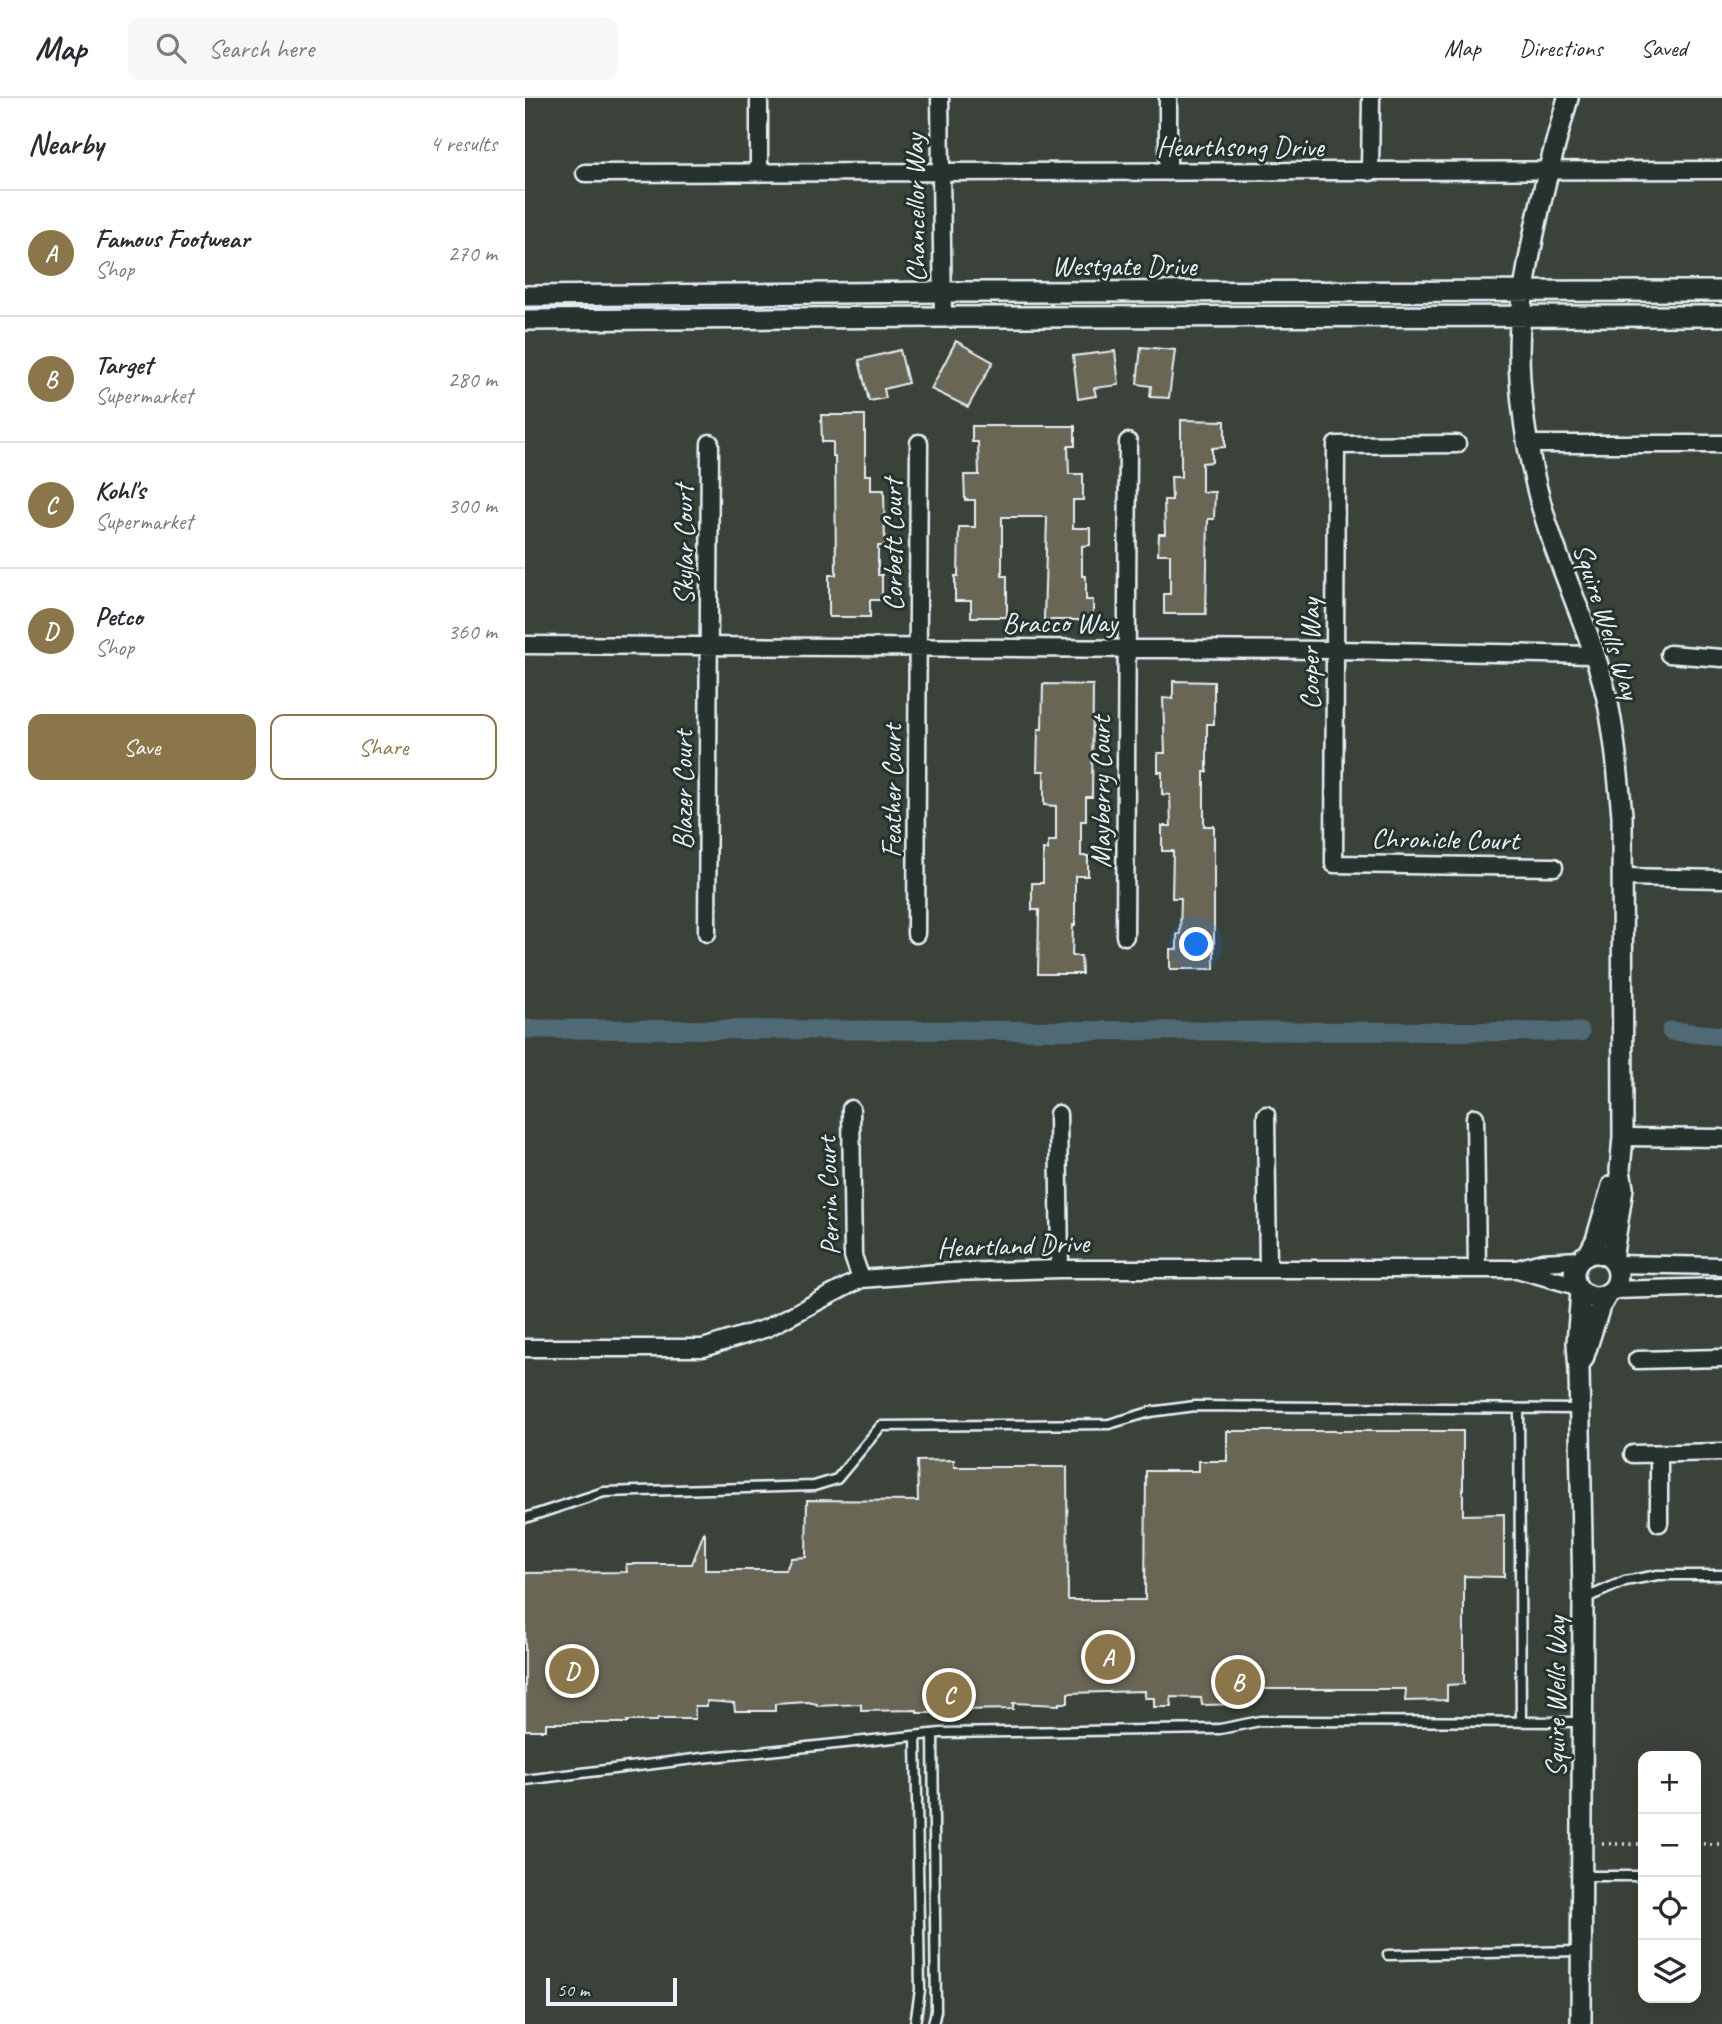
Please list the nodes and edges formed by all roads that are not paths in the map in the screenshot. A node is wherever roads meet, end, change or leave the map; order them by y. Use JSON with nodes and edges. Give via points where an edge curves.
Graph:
{"nodes":[{"id":1,"x":759,"y":98,"type":"edge"},
{"id":2,"x":940,"y":98,"type":"edge"},
{"id":3,"x":1168,"y":98,"type":"edge"},
{"id":4,"x":1371,"y":98,"type":"edge"},
{"id":5,"x":1568,"y":98,"type":"edge"},
{"id":6,"x":1548,"y":170,"type":"junction"},
{"id":7,"x":1722,"y":170,"type":"edge"},
{"id":8,"x":939,"y":172,"type":"junction"},
{"id":9,"x":1168,"y":172,"type":"junction"},
{"id":10,"x":1370,"y":172,"type":"junction"},
{"id":11,"x":585,"y":173,"type":"dead end"},
{"id":12,"x":759,"y":173,"type":"junction"},
{"id":13,"x":1525,"y":291,"type":"junction"},
{"id":14,"x":1722,"y":291,"type":"edge"},
{"id":15,"x":943,"y":292,"type":"junction"},
{"id":16,"x":525,"y":296,"type":"edge"},
{"id":17,"x":1521,"y":316,"type":"junction"},
{"id":18,"x":1722,"y":316,"type":"edge"},
{"id":19,"x":943,"y":317,"type":"junction"},
{"id":20,"x":525,"y":320,"type":"edge"},
{"id":21,"x":1128,"y":442,"type":"dead end"},
{"id":22,"x":710,"y":443,"type":"dead end"},
{"id":23,"x":919,"y":443,"type":"dead end"},
{"id":24,"x":1457,"y":444,"type":"dead end"},
{"id":25,"x":1528,"y":444,"type":"junction"},
{"id":26,"x":1722,"y":444,"type":"edge"},
{"id":27,"x":525,"y":645,"type":"edge"},
{"id":28,"x":709,"y":647,"type":"junction"},
{"id":29,"x":918,"y":648,"type":"junction"},
{"id":30,"x":1126,"y":649,"type":"junction"},
{"id":31,"x":1335,"y":650,"type":"junction"},
{"id":32,"x":1669,"y":654,"type":"dead end"},
{"id":33,"x":1594,"y":655,"type":"junction"},
{"id":34,"x":1722,"y":658,"type":"edge"},
{"id":35,"x":1334,"y":864,"type":"joint"},
{"id":36,"x":1554,"y":867,"type":"dead end"},
{"id":37,"x":1622,"y":877,"type":"junction"},
{"id":38,"x":1722,"y":879,"type":"edge"},
{"id":39,"x":708,"y":933,"type":"dead end"},
{"id":40,"x":916,"y":934,"type":"dead end"},
{"id":41,"x":1125,"y":936,"type":"dead end"},
{"id":42,"x":851,"y":1109,"type":"dead end"},
{"id":43,"x":1058,"y":1114,"type":"dead end"},
{"id":44,"x":1266,"y":1115,"type":"dead end"},
{"id":45,"x":1475,"y":1116,"type":"dead end"},
{"id":46,"x":1623,"y":1137,"type":"junction"},
{"id":47,"x":1722,"y":1138,"type":"edge"},
{"id":48,"x":1621,"y":1170,"type":"junction"},
{"id":49,"x":1584,"y":1258,"type":"junction"},
{"id":50,"x":1613,"y":1262,"type":"junction"},
{"id":51,"x":1685,"y":1265,"type":"junction"},
{"id":52,"x":1722,"y":1266,"type":"edge"},
{"id":53,"x":1060,"y":1269,"type":"junction"},
{"id":54,"x":1268,"y":1269,"type":"junction"},
{"id":55,"x":1477,"y":1269,"type":"junction"},
{"id":56,"x":1517,"y":1269,"type":"junction"},
{"id":57,"x":861,"y":1279,"type":"junction"},
{"id":58,"x":1685,"y":1287,"type":"junction"},
{"id":59,"x":1722,"y":1287,"type":"edge"},
{"id":60,"x":1579,"y":1288,"type":"junction"},
{"id":61,"x":1611,"y":1292,"type":"junction"},
{"id":62,"x":525,"y":1348,"type":"edge"},
{"id":63,"x":1722,"y":1357,"type":"edge"},
{"id":64,"x":1637,"y":1360,"type":"dead end"},
{"id":65,"x":1579,"y":1370,"type":"junction"},
{"id":66,"x":1519,"y":1409,"type":"junction"},
{"id":67,"x":1579,"y":1409,"type":"junction"},
{"id":68,"x":1722,"y":1452,"type":"edge"},
{"id":69,"x":1633,"y":1454,"type":"dead end"},
{"id":70,"x":1659,"y":1454,"type":"junction"},
{"id":71,"x":525,"y":1518,"type":"edge"},
{"id":72,"x":1659,"y":1523,"type":"dead end"},
{"id":73,"x":1722,"y":1575,"type":"edge"},
{"id":74,"x":1583,"y":1600,"type":"junction"},
{"id":75,"x":1521,"y":1722,"type":"junction"},
{"id":76,"x":1582,"y":1722,"type":"junction"},
{"id":77,"x":933,"y":1734,"type":"junction"},
{"id":78,"x":916,"y":1736,"type":"junction"},
{"id":79,"x":525,"y":1780,"type":"edge"},
{"id":80,"x":1582,"y":1876,"type":"junction"},
{"id":81,"x":1637,"y":1876,"type":"dead end"},
{"id":82,"x":1582,"y":1951,"type":"junction"},
{"id":83,"x":1388,"y":1955,"type":"dead end"},
{"id":84,"x":915,"y":2024,"type":"edge"},
{"id":85,"x":933,"y":2024,"type":"edge"},
{"id":86,"x":1581,"y":2024,"type":"edge"}],
"edges":[{"from":1,"to":12,"type":"street"},
{"from":2,"to":8,"type":"street","name":"Chancellor Way"},
{"from":3,"to":9,"type":"street"},
{"from":4,"to":10,"type":"street"},
{"from":5,"to":6,"type":"street","name":"Squire Wells Way"},
{"from":6,"to":7,"type":"street","name":"Hearthsong Drive"},
{"from":6,"to":10,"type":"street","name":"Hearthsong Drive"},
{"from":6,"to":13,"type":"street","name":"Squire Wells Way"},
{"from":8,"to":9,"type":"street","name":"Hearthsong Drive"},
{"from":8,"to":12,"type":"street","name":"Hearthsong Drive"},
{"from":8,"to":15,"type":"street","name":"Chancellor Way"},
{"from":9,"to":10,"type":"street","name":"Hearthsong Drive"},
{"from":11,"to":12,"type":"street","name":"Hearthsong Drive"},
{"from":13,"to":14,"type":"street","name":"Westgate Drive"},
{"from":13,"to":15,"type":"street","name":"Westgate Drive"},
{"from":13,"to":17,"type":"street","name":"Squire Wells Way"},
{"from":15,"to":16,"type":"street","name":"Westgate Drive"},
{"from":15,"to":19,"type":"street","name":"Chancellor Way"},
{"from":17,"to":18,"type":"street","name":"Westgate Drive"},
{"from":17,"to":19,"type":"street","name":"Westgate Drive"},
{"from":17,"to":25,"type":"street","name":"Squire Wells Way"},
{"from":19,"to":20,"type":"street","name":"Westgate Drive"},
{"from":21,"to":30,"type":"street","name":"Mayberry Court"},
{"from":22,"to":28,"type":"street","name":"Skylar Court"},
{"from":23,"to":29,"type":"street","name":"Corbett Court"},
{"from":24,"to":31,"type":"street","name":"Cooper Way","via":[[1336,445]]},
{"from":25,"to":26,"type":"street"},
{"from":25,"to":33,"type":"street","name":"Squire Wells Way","via":[[1548,529]]},
{"from":27,"to":28,"type":"street","name":"Bracco Way"},
{"from":28,"to":29,"type":"street","name":"Bracco Way"},
{"from":28,"to":39,"type":"street","name":"Blazer Court"},
{"from":29,"to":30,"type":"street","name":"Bracco Way"},
{"from":29,"to":40,"type":"street","name":"Feather Court"},
{"from":30,"to":31,"type":"street","name":"Bracco Way"},
{"from":30,"to":41,"type":"street","name":"Mayberry Court"},
{"from":31,"to":33,"type":"street","name":"Bracco Way"},
{"from":31,"to":35,"type":"street","name":"Cooper Way"},
{"from":32,"to":34,"type":"street"},
{"from":33,"to":37,"type":"street","name":"Squire Wells Way","via":[[1606,695],[1618,773]]},
{"from":35,"to":36,"type":"street","name":"Chronicle Court"},
{"from":37,"to":38,"type":"street"},
{"from":37,"to":46,"type":"street","name":"Squire Wells Way"},
{"from":42,"to":57,"type":"street","name":"Perrin Court","via":[[853,1256]]},
{"from":43,"to":53,"type":"street"},
{"from":44,"to":54,"type":"street"},
{"from":45,"to":55,"type":"street"},
{"from":46,"to":47,"type":"street"},
{"from":46,"to":48,"type":"street","name":"Squire Wells Way"},
{"from":48,"to":49,"type":"street","name":"Squire Wells Way","via":[[1596,1240]]},
{"from":48,"to":50,"type":"street","name":"Squire Wells Way","via":[[1623,1188]]},
{"from":49,"to":50,"type":"street","via":[[1597,1253]]},
{"from":49,"to":56,"type":"street","name":"Heartland Drive"},
{"from":49,"to":60,"type":"street","via":[[1575,1268]]},
{"from":50,"to":51,"type":"street"},
{"from":50,"to":61,"type":"street","via":[[1618,1273]]},
{"from":51,"to":52,"type":"street"},
{"from":51,"to":58,"type":"street"},
{"from":53,"to":54,"type":"street","name":"Heartland Drive"},
{"from":53,"to":57,"type":"street","name":"Heartland Drive"},
{"from":54,"to":55,"type":"street","name":"Heartland Drive"},
{"from":55,"to":56,"type":"street","name":"Heartland Drive"},
{"from":56,"to":60,"type":"street","name":"Heartland Drive"},
{"from":57,"to":62,"type":"street","name":"Heartland Drive","via":[[767,1328],[703,1348]]},
{"from":58,"to":59,"type":"street"},
{"from":58,"to":61,"type":"street"},
{"from":60,"to":61,"type":"street","via":[[1594,1297]]},
{"from":60,"to":65,"type":"street","name":"Squire Wells Way"},
{"from":61,"to":65,"type":"street","name":"Squire Wells Way","via":[[1599,1309]]},
{"from":63,"to":64,"type":"street"},
{"from":65,"to":67,"type":"street","name":"Squire Wells Way"},
{"from":66,"to":67,"type":"lane"},
{"from":66,"to":71,"type":"lane","via":[[1195,1406],[1109,1424],[881,1426],[837,1479],[814,1486],[604,1492]]},
{"from":66,"to":75,"type":"lane"},
{"from":67,"to":74,"type":"street","name":"Squire Wells Way"},
{"from":68,"to":70,"type":"street"},
{"from":69,"to":70,"type":"street"},
{"from":70,"to":72,"type":"street"},
{"from":73,"to":74,"type":"lane","via":[[1658,1575],[1625,1581]]},
{"from":74,"to":76,"type":"street","name":"Squire Wells Way"},
{"from":75,"to":76,"type":"lane"},
{"from":75,"to":77,"type":"lane","via":[[1260,1721],[1220,1729]]},
{"from":76,"to":80,"type":"street","name":"Squire Wells Way"},
{"from":77,"to":78,"type":"lane"},
{"from":77,"to":85,"type":"lane"},
{"from":78,"to":79,"type":"lane"},
{"from":78,"to":84,"type":"lane","via":[[920,1990]]},
{"from":80,"to":81,"type":"lane"},
{"from":80,"to":82,"type":"street","name":"Squire Wells Way"},
{"from":82,"to":83,"type":"lane"},
{"from":82,"to":86,"type":"street","name":"Squire Wells Way"}]}
